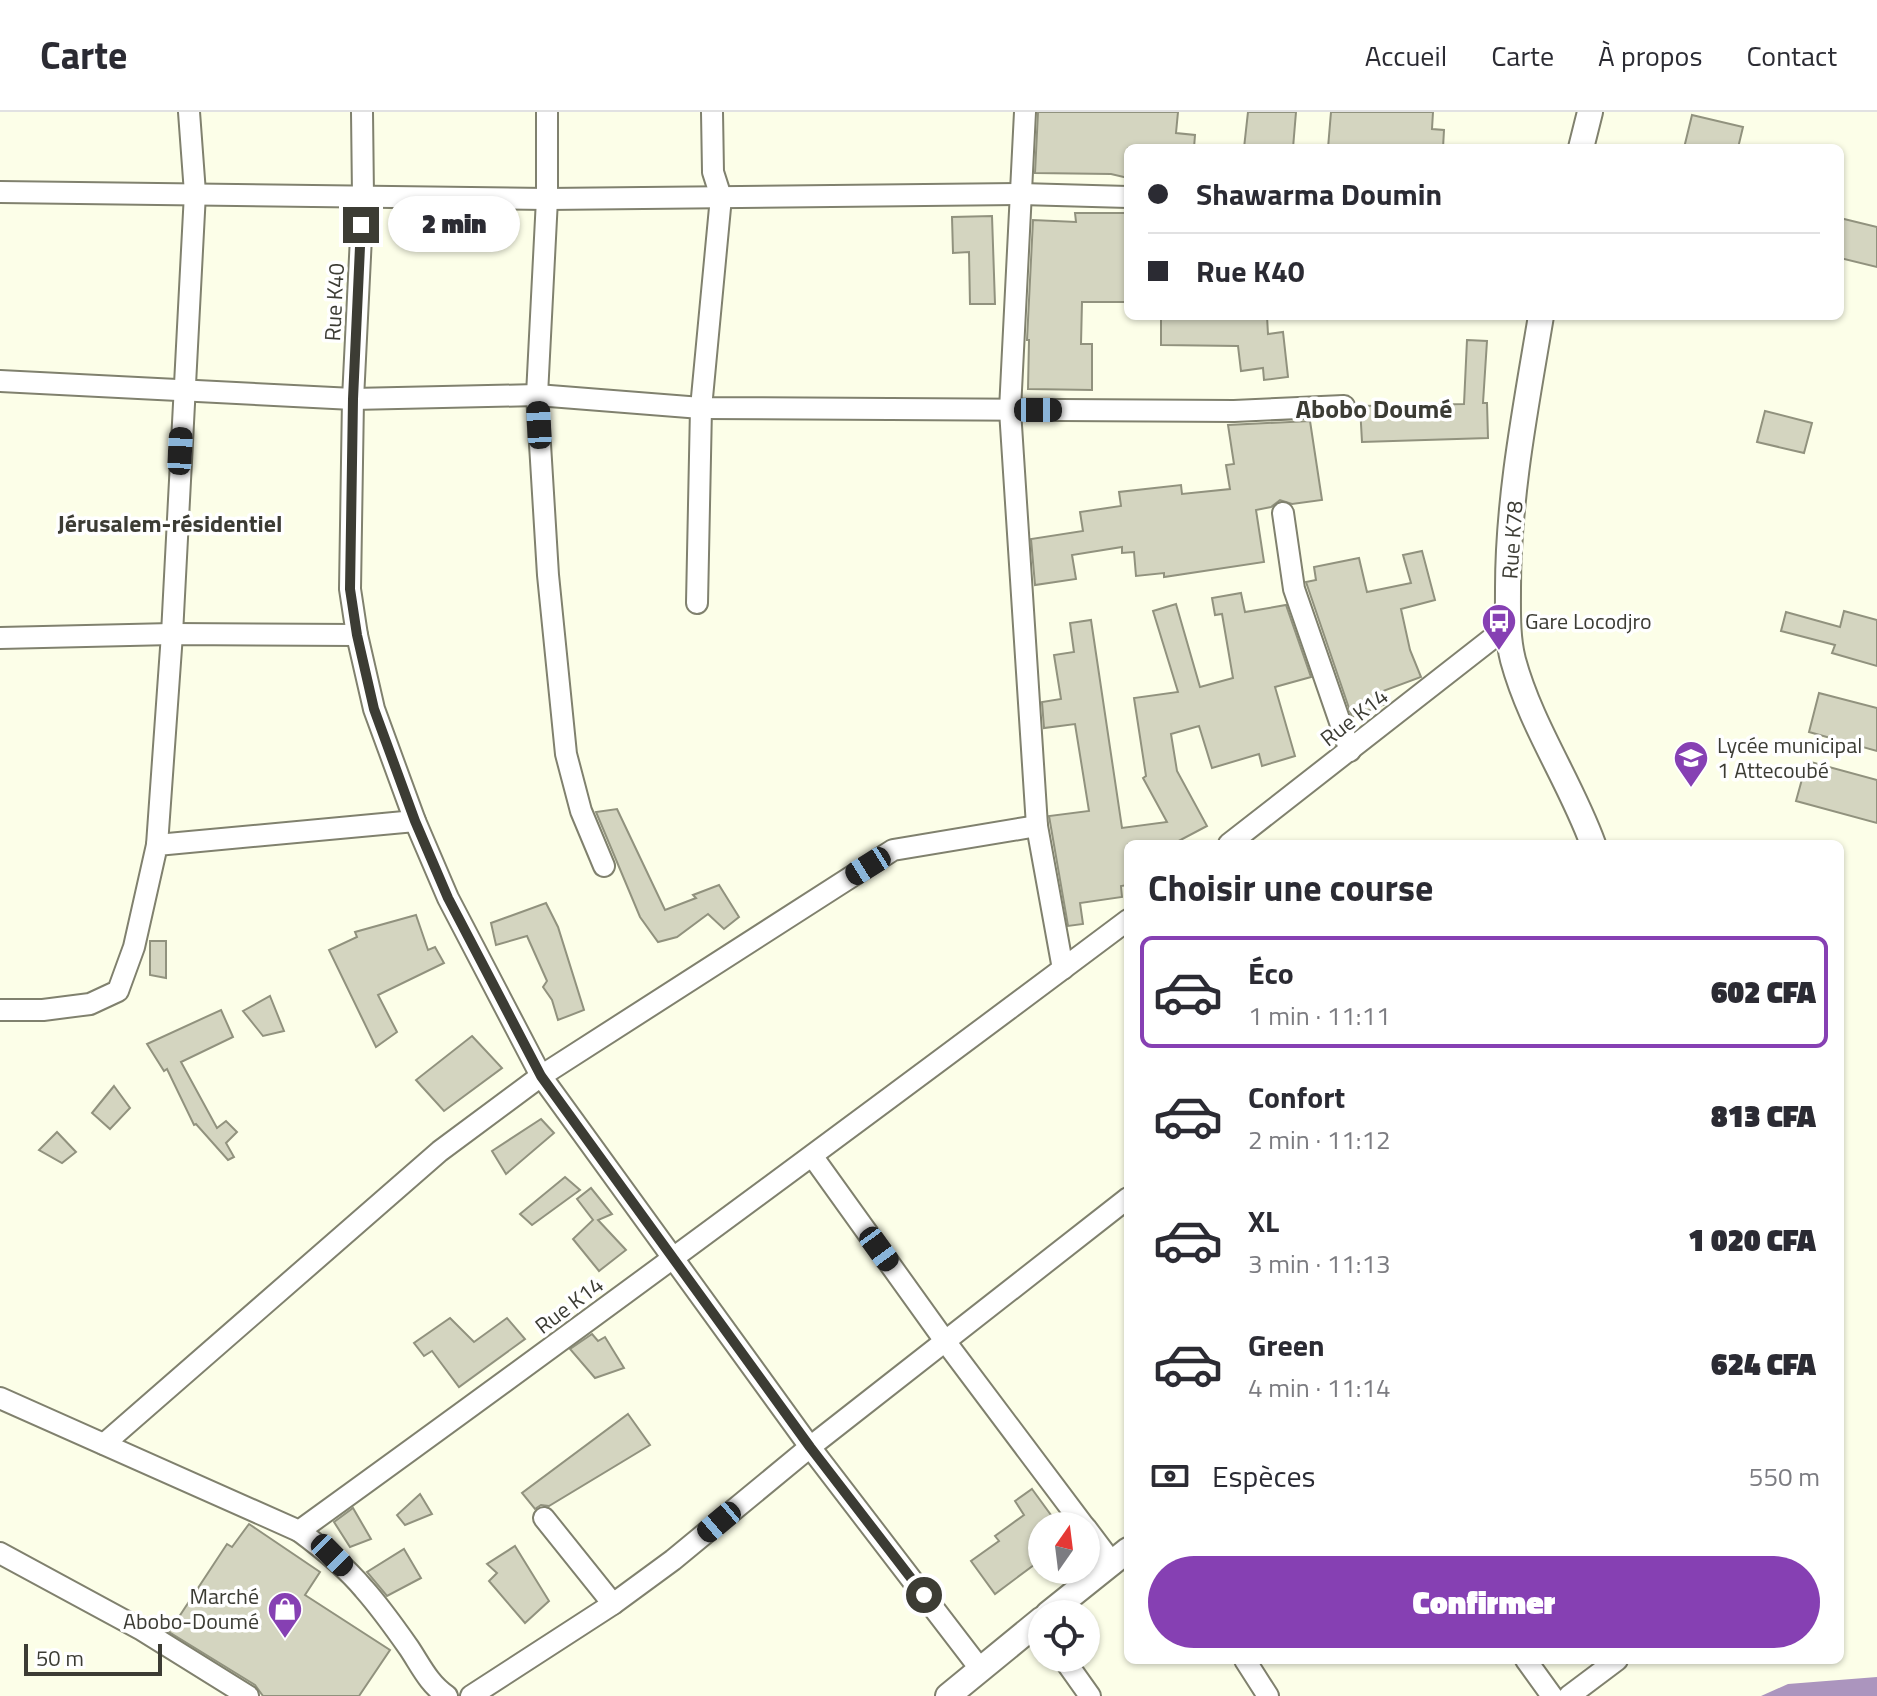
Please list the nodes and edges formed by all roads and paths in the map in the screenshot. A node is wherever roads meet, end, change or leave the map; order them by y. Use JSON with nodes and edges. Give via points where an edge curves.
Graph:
{"nodes":[{"id":1,"x":189,"y":112,"type":"edge"},
{"id":2,"x":362,"y":112,"type":"edge"},
{"id":3,"x":547,"y":112,"type":"edge"},
{"id":4,"x":712,"y":112,"type":"edge"},
{"id":5,"x":1025,"y":112,"type":"edge"},
{"id":6,"x":1590,"y":112,"type":"edge"},
{"id":7,"x":1582,"y":144,"type":"edge"},
{"id":8,"x":0,"y":192,"type":"edge"},
{"id":9,"x":195,"y":193,"type":"junction"},
{"id":10,"x":1021,"y":194,"type":"junction"},
{"id":11,"x":363,"y":196,"type":"junction"},
{"id":12,"x":721,"y":197,"type":"junction"},
{"id":13,"x":1124,"y":197,"type":"edge"},
{"id":14,"x":547,"y":199,"type":"junction"},
{"id":15,"x":1540,"y":320,"type":"edge"},
{"id":16,"x":0,"y":381,"type":"edge"},
{"id":17,"x":183,"y":390,"type":"junction"},
{"id":18,"x":537,"y":395,"type":"junction"},
{"id":19,"x":353,"y":399,"type":"junction"},
{"id":20,"x":1344,"y":406,"type":"dead end"},
{"id":21,"x":701,"y":408,"type":"junction"},
{"id":22,"x":1010,"y":410,"type":"junction"},
{"id":23,"x":1283,"y":513,"type":"dead end"},
{"id":24,"x":697,"y":603,"type":"dead end"},
{"id":25,"x":1508,"y":626,"type":"junction"},
{"id":26,"x":172,"y":634,"type":"junction"},
{"id":27,"x":357,"y":635,"type":"junction"},
{"id":28,"x":0,"y":638,"type":"edge"},
{"id":29,"x":1350,"y":751,"type":"junction"},
{"id":30,"x":415,"y":821,"type":"junction"},
{"id":31,"x":1037,"y":826,"type":"junction"},
{"id":32,"x":1234,"y":840,"type":"edge"},
{"id":33,"x":1588,"y":840,"type":"edge"},
{"id":34,"x":157,"y":845,"type":"junction"},
{"id":35,"x":604,"y":866,"type":"dead end"},
{"id":36,"x":1124,"y":923,"type":"edge"},
{"id":37,"x":1063,"y":969,"type":"junction"},
{"id":38,"x":0,"y":1010,"type":"edge"},
{"id":39,"x":541,"y":1076,"type":"junction"},
{"id":40,"x":813,"y":1157,"type":"junction"},
{"id":41,"x":1124,"y":1201,"type":"edge"},
{"id":42,"x":673,"y":1256,"type":"junction"},
{"id":43,"x":945,"y":1341,"type":"junction"},
{"id":44,"x":0,"y":1398,"type":"edge"},
{"id":45,"x":104,"y":1444,"type":"junction"},
{"id":46,"x":810,"y":1447,"type":"junction"},
{"id":47,"x":1074,"y":1512,"type":"edge"},
{"id":48,"x":544,"y":1518,"type":"dead end"},
{"id":49,"x":299,"y":1531,"type":"junction"},
{"id":50,"x":1100,"y":1540,"type":"edge"},
{"id":51,"x":0,"y":1553,"type":"edge"},
{"id":52,"x":1120,"y":1557,"type":"edge"},
{"id":53,"x":1067,"y":1600,"type":"edge"},
{"id":54,"x":613,"y":1604,"type":"junction"},
{"id":55,"x":1028,"y":1632,"type":"edge"},
{"id":56,"x":1248,"y":1664,"type":"edge"},
{"id":57,"x":1529,"y":1664,"type":"edge"},
{"id":58,"x":1612,"y":1664,"type":"edge"},
{"id":59,"x":981,"y":1670,"type":"junction"},
{"id":60,"x":1073,"y":1672,"type":"edge"},
{"id":61,"x":248,"y":1696,"type":"edge"},
{"id":62,"x":447,"y":1696,"type":"edge"},
{"id":63,"x":471,"y":1696,"type":"edge"},
{"id":64,"x":948,"y":1696,"type":"edge"},
{"id":65,"x":1090,"y":1696,"type":"edge"},
{"id":66,"x":1268,"y":1696,"type":"edge"},
{"id":67,"x":1552,"y":1696,"type":"edge"},
{"id":68,"x":1569,"y":1696,"type":"edge"}],
"edges":[{"from":1,"to":9,"type":"street"},
{"from":2,"to":11,"type":"street","name":"Rue K40"},
{"from":3,"to":14,"type":"street"},
{"from":4,"to":12,"type":"street","via":[[713,172]]},
{"from":5,"to":10,"type":"street"},
{"from":6,"to":7,"type":"street"},
{"from":8,"to":9,"type":"street"},
{"from":9,"to":11,"type":"street"},
{"from":9,"to":17,"type":"street"},
{"from":10,"to":12,"type":"street"},
{"from":10,"to":13,"type":"street"},
{"from":10,"to":22,"type":"street"},
{"from":11,"to":14,"type":"street"},
{"from":11,"to":19,"type":"street","name":"Rue K40"},
{"from":12,"to":14,"type":"street"},
{"from":12,"to":21,"type":"street"},
{"from":14,"to":18,"type":"street"},
{"from":15,"to":25,"type":"street","name":"Rue K78","via":[[1508,549]]},
{"from":16,"to":17,"type":"street"},
{"from":17,"to":19,"type":"street"},
{"from":17,"to":26,"type":"street"},
{"from":18,"to":19,"type":"street"},
{"from":18,"to":21,"type":"street"},
{"from":18,"to":35,"type":"street","via":[[566,754],[581,811]]},
{"from":19,"to":27,"type":"street","name":"Rue K40","via":[[350,589]]},
{"from":20,"to":22,"type":"street"},
{"from":21,"to":22,"type":"street"},
{"from":21,"to":24,"type":"street"},
{"from":22,"to":31,"type":"street"},
{"from":23,"to":29,"type":"street","via":[[1294,589]]},
{"from":25,"to":29,"type":"street","name":"Rue K14"},
{"from":25,"to":33,"type":"street","name":"Rue K78","via":[[1512,658],[1532,716]]},
{"from":26,"to":27,"type":"street"},
{"from":26,"to":28,"type":"street"},
{"from":26,"to":34,"type":"street"},
{"from":27,"to":30,"type":"street","name":"Rue K40","via":[[374,709]]},
{"from":29,"to":32,"type":"street","name":"Rue K14"},
{"from":30,"to":34,"type":"street"},
{"from":30,"to":39,"type":"street","name":"Rue K40","via":[[448,898]]},
{"from":31,"to":37,"type":"street"},
{"from":31,"to":39,"type":"street","via":[[893,850]]},
{"from":34,"to":38,"type":"street","via":[[134,947],[118,991],[90,1004]]},
{"from":36,"to":37,"type":"street","name":"Rue K14"},
{"from":37,"to":40,"type":"street","name":"Rue K14"},
{"from":39,"to":42,"type":"street","name":"Rue K40"},
{"from":39,"to":45,"type":"street","via":[[440,1151]]},
{"from":40,"to":42,"type":"street","name":"Rue K14"},
{"from":40,"to":43,"type":"street"},
{"from":41,"to":43,"type":"street"},
{"from":42,"to":46,"type":"street","name":"Rue K40"},
{"from":42,"to":49,"type":"street","name":"Rue K14"},
{"from":43,"to":46,"type":"street"},
{"from":43,"to":47,"type":"street"},
{"from":44,"to":45,"type":"street"},
{"from":45,"to":49,"type":"street"},
{"from":46,"to":54,"type":"street"},
{"from":46,"to":59,"type":"street","name":"Rue K40"},
{"from":48,"to":54,"type":"street"},
{"from":49,"to":62,"type":"street","via":[[332,1555],[363,1588]]},
{"from":50,"to":52,"type":"street"},
{"from":51,"to":61,"type":"street","via":[[142,1630]]},
{"from":52,"to":53,"type":"street"},
{"from":54,"to":63,"type":"street"},
{"from":55,"to":59,"type":"street"},
{"from":56,"to":66,"type":"street"},
{"from":57,"to":67,"type":"street"},
{"from":58,"to":68,"type":"street"},
{"from":59,"to":64,"type":"street"},
{"from":60,"to":65,"type":"street"}]}
